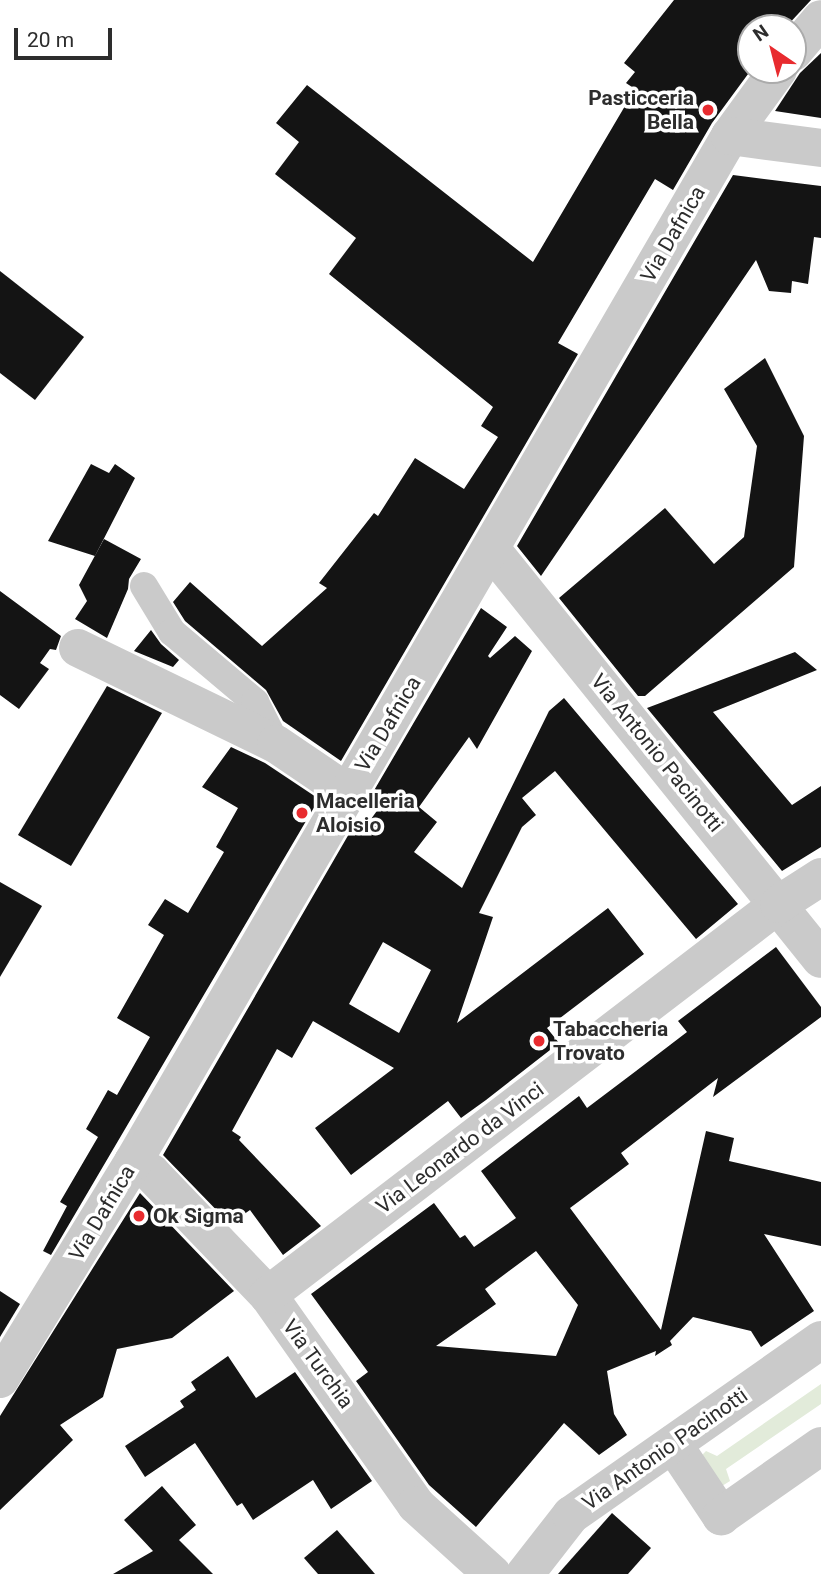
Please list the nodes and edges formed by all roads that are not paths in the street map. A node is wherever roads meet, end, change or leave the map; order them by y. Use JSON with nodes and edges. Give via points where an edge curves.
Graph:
{"nodes":[{"id":1,"x":821,"y":19,"type":"edge"},
{"id":2,"x":807,"y":36,"type":"edge"},
{"id":3,"x":766,"y":84,"type":"edge"},
{"id":4,"x":730,"y":136,"type":"junction"},
{"id":5,"x":821,"y":148,"type":"edge"},
{"id":6,"x":491,"y":550,"type":"junction"},
{"id":7,"x":144,"y":586,"type":"dead end"},
{"id":8,"x":78,"y":648,"type":"dead end"},
{"id":9,"x":276,"y":744,"type":"junction"},
{"id":10,"x":347,"y":792,"type":"junction"},
{"id":11,"x":821,"y":877,"type":"edge"},
{"id":12,"x":779,"y":904,"type":"junction"},
{"id":13,"x":821,"y":959,"type":"edge"},
{"id":14,"x":133,"y":1162,"type":"junction"},
{"id":15,"x":268,"y":1295,"type":"junction"},
{"id":16,"x":821,"y":1340,"type":"edge"},
{"id":17,"x":2,"y":1370,"type":"edge"},
{"id":18,"x":673,"y":1444,"type":"junction"},
{"id":19,"x":821,"y":1446,"type":"edge"},
{"id":20,"x":492,"y":1574,"type":"edge"},
{"id":21,"x":525,"y":1574,"type":"edge"}],
"edges":[{"from":1,"to":2,"type":"street"},
{"from":3,"to":4,"type":"street","name":"Via Dafnica"},
{"from":4,"to":5,"type":"street"},
{"from":4,"to":6,"type":"street","name":"Via Dafnica"},
{"from":6,"to":10,"type":"street","name":"Via Dafnica"},
{"from":6,"to":12,"type":"street","name":"Via Antonio Pacinotti"},
{"from":7,"to":9,"type":"street","via":[[172,632],[255,702]]},
{"from":8,"to":9,"type":"street"},
{"from":9,"to":10,"type":"street"},
{"from":10,"to":14,"type":"street","name":"Via Dafnica"},
{"from":11,"to":12,"type":"street","name":"Via Leonardo da Vinci"},
{"from":12,"to":13,"type":"street","name":"Via Antonio Pacinotti"},
{"from":12,"to":15,"type":"street","name":"Via Leonardo da Vinci"},
{"from":14,"to":15,"type":"street","name":"Via Turchia","via":[[151,1173]]},
{"from":14,"to":17,"type":"street","name":"Via Dafnica"},
{"from":15,"to":20,"type":"street","name":"Via Turchia","via":[[416,1505]]},
{"from":16,"to":18,"type":"street","name":"Via Antonio Pacinotti"},
{"from":18,"to":19,"type":"street","via":[[721,1516]]},
{"from":18,"to":21,"type":"street","name":"Via Antonio Pacinotti","via":[[571,1515]]}]}
